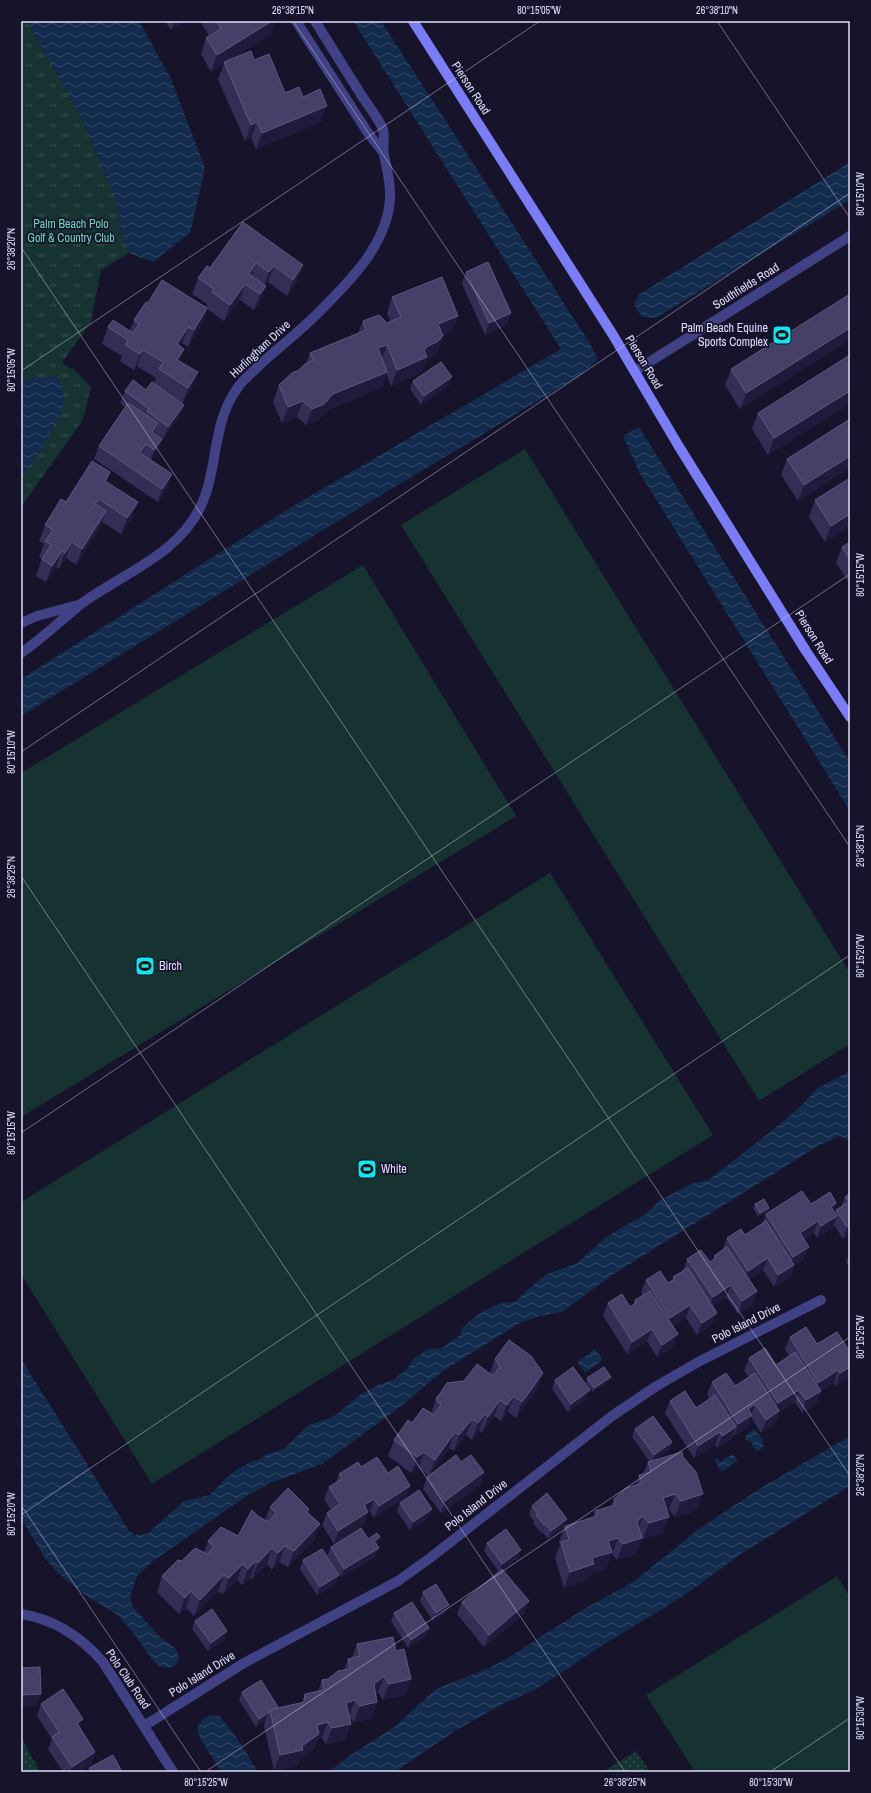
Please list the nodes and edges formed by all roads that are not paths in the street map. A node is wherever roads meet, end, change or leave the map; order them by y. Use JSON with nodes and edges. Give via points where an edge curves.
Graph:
{"nodes":[{"id":1,"x":296,"y":21,"type":"edge"},
{"id":2,"x":315,"y":21,"type":"edge"},
{"id":3,"x":413,"y":21,"type":"edge"},
{"id":4,"x":383,"y":152,"type":"junction"},
{"id":5,"x":850,"y":236,"type":"edge"},
{"id":6,"x":635,"y":371,"type":"junction"},
{"id":7,"x":82,"y":604,"type":"junction"},
{"id":8,"x":21,"y":623,"type":"edge"},
{"id":9,"x":21,"y":653,"type":"edge"},
{"id":10,"x":850,"y":717,"type":"edge"},
{"id":11,"x":821,"y":1300,"type":"dead end"},
{"id":12,"x":21,"y":1614,"type":"edge"},
{"id":13,"x":144,"y":1726,"type":"junction"},
{"id":14,"x":173,"y":1772,"type":"edge"}],
"edges":[{"from":1,"to":4,"type":"street","name":"Hurlingham Drive"},
{"from":2,"to":4,"type":"street","name":"Hurlingham Drive","via":[[383,129]]},
{"from":3,"to":6,"type":"street","name":"Pierson Road"},
{"from":4,"to":7,"type":"street","name":"Hurlingham Drive","via":[[389,176],[390,199],[385,223],[375,246],[347,283],[245,378],[231,398],[218,431],[206,492],[196,516],[166,550]]},
{"from":5,"to":6,"type":"street","name":"Southfields Road"},
{"from":6,"to":10,"type":"street","name":"Pierson Road","via":[[806,651]]},
{"from":7,"to":8,"type":"street","name":"Hurlingham Drive"},
{"from":7,"to":9,"type":"street","name":"Hurlingham Drive"},
{"from":11,"to":13,"type":"street","name":"Polo Island Drive","via":[[700,1361],[655,1387],[612,1416],[398,1581],[244,1663]]},
{"from":12,"to":13,"type":"street","name":"Polo Club Road","via":[[43,1619],[63,1628],[89,1647],[103,1662]]},
{"from":13,"to":14,"type":"street","name":"Polo Club Road"}]}
